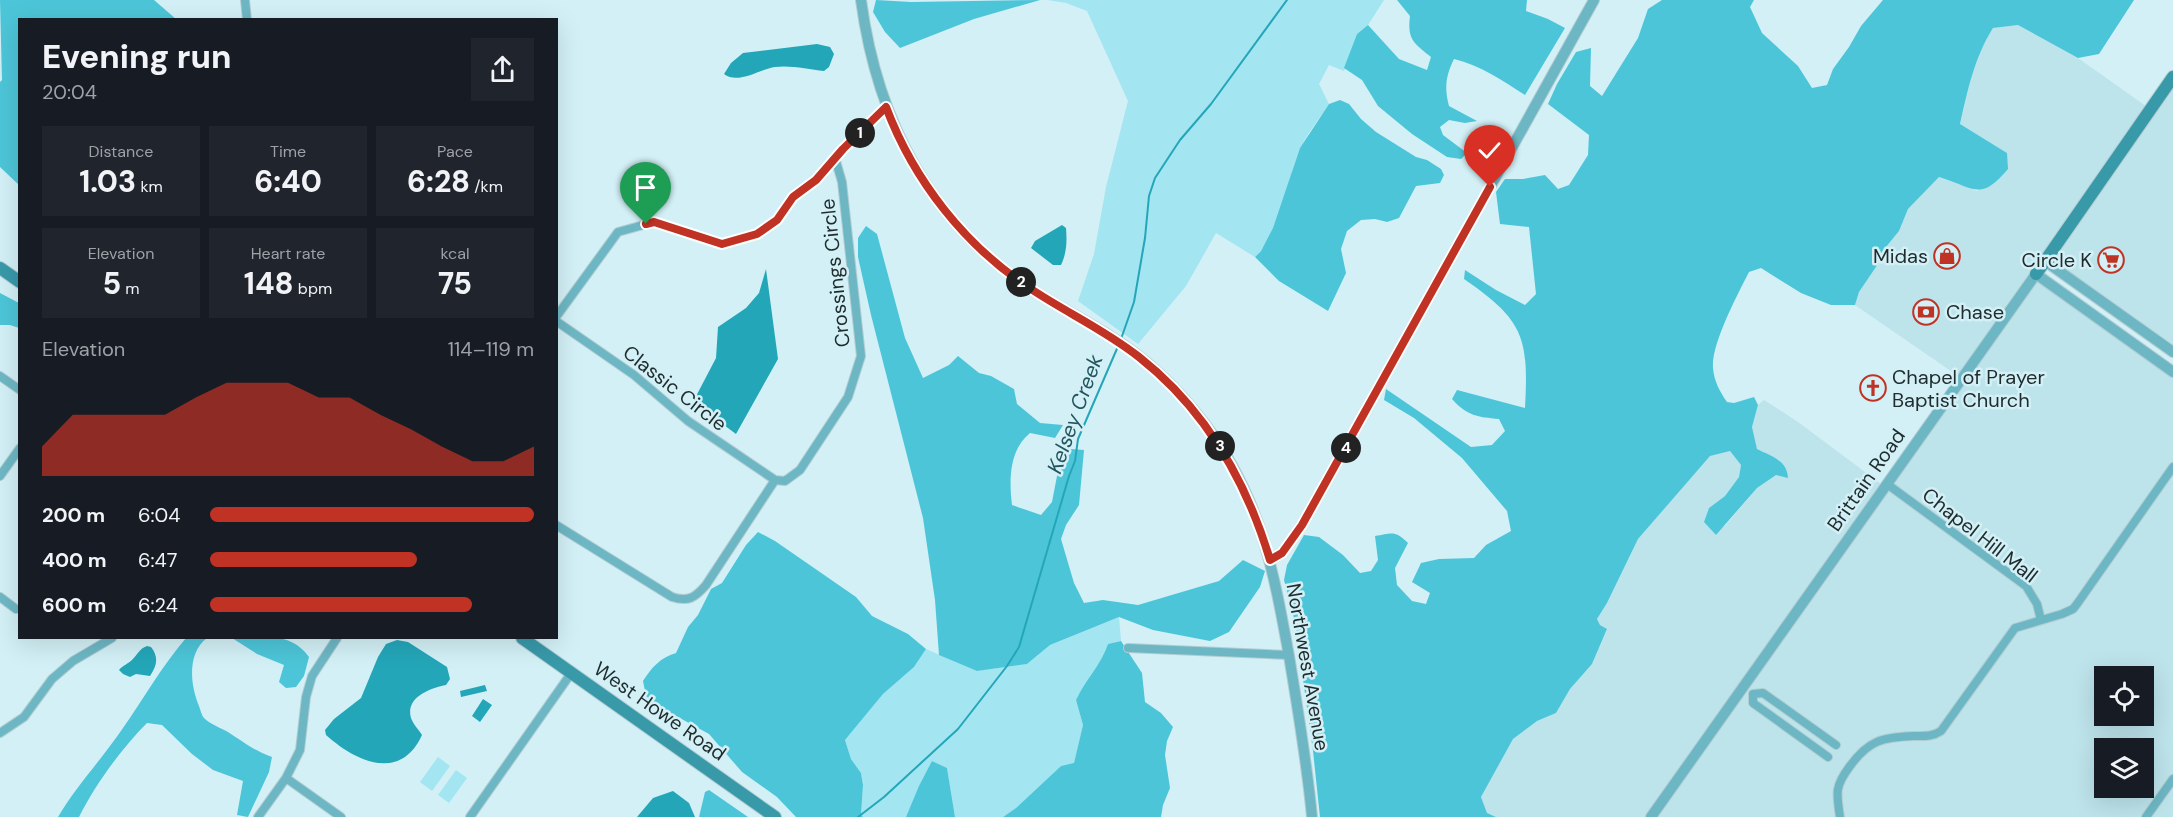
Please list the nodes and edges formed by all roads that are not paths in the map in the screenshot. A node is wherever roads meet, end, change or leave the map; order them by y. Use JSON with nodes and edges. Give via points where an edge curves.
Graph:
{"nodes":[{"id":1,"x":245,"y":0,"type":"edge"},
{"id":2,"x":861,"y":0,"type":"edge"},
{"id":3,"x":1594,"y":0,"type":"edge"},
{"id":4,"x":248,"y":18,"type":"edge"},
{"id":5,"x":2173,"y":77,"type":"edge"},
{"id":6,"x":886,"y":107,"type":"junction"},
{"id":7,"x":835,"y":158,"type":"junction"},
{"id":8,"x":2045,"y":261,"type":"junction"},
{"id":9,"x":0,"y":268,"type":"edge"},
{"id":10,"x":2036,"y":274,"type":"junction"},
{"id":11,"x":18,"y":281,"type":"edge"},
{"id":12,"x":558,"y":316,"type":"edge"},
{"id":13,"x":558,"y":320,"type":"edge"},
{"id":14,"x":2173,"y":352,"type":"edge"},
{"id":15,"x":2173,"y":372,"type":"edge"},
{"id":16,"x":0,"y":376,"type":"edge"},
{"id":17,"x":18,"y":389,"type":"edge"},
{"id":18,"x":18,"y":451,"type":"edge"},
{"id":19,"x":2173,"y":467,"type":"edge"},
{"id":20,"x":0,"y":476,"type":"edge"},
{"id":21,"x":2170,"y":479,"type":"edge"},
{"id":22,"x":775,"y":480,"type":"junction"},
{"id":23,"x":1887,"y":484,"type":"junction"},
{"id":24,"x":558,"y":526,"type":"edge"},
{"id":25,"x":1270,"y":560,"type":"junction"},
{"id":26,"x":0,"y":597,"type":"edge"},
{"id":27,"x":16,"y":609,"type":"dead end"},
{"id":28,"x":2041,"y":620,"type":"junction"},
{"id":29,"x":110,"y":639,"type":"edge"},
{"id":30,"x":336,"y":639,"type":"edge"},
{"id":31,"x":523,"y":639,"type":"edge"},
{"id":32,"x":1128,"y":648,"type":"dead end"},
{"id":33,"x":1288,"y":655,"type":"junction"},
{"id":34,"x":572,"y":672,"type":"junction"},
{"id":35,"x":1748,"y":691,"type":"junction"},
{"id":36,"x":0,"y":733,"type":"edge"},
{"id":37,"x":1836,"y":745,"type":"dead end"},
{"id":38,"x":1828,"y":757,"type":"dead end"},
{"id":39,"x":286,"y":778,"type":"junction"},
{"id":40,"x":2173,"y":779,"type":"edge"},
{"id":41,"x":258,"y":817,"type":"edge"},
{"id":42,"x":341,"y":817,"type":"edge"},
{"id":43,"x":470,"y":817,"type":"edge"},
{"id":44,"x":775,"y":817,"type":"edge"},
{"id":45,"x":1312,"y":817,"type":"edge"},
{"id":46,"x":1651,"y":817,"type":"edge"},
{"id":47,"x":1840,"y":817,"type":"edge"},
{"id":48,"x":2146,"y":817,"type":"edge"}],
"edges":[{"from":1,"to":4,"type":"street"},
{"from":2,"to":6,"type":"street","name":"Northwest Avenue","via":[[873,66]]},
{"from":3,"to":25,"type":"street","via":[[1302,525],[1282,553]]},
{"from":5,"to":8,"type":"main road","name":"Brittain Road"},
{"from":6,"to":7,"type":"street","name":"Crossings Circle"},
{"from":6,"to":25,"type":"street","name":"Northwest Avenue","via":[[927,186],[968,237],[1030,289],[1118,341],[1194,411],[1228,458],[1249,498]]},
{"from":7,"to":12,"type":"street","name":"Crossings Circle","via":[[816,180],[793,197],[777,220],[757,234],[722,244],[654,222],[618,232]]},
{"from":7,"to":22,"type":"street","name":"Crossings Circle","via":[[842,182],[861,356],[848,397],[800,470],[785,480]]},
{"from":8,"to":10,"type":"main road","name":"Brittain Road"},
{"from":8,"to":14,"type":"street"},
{"from":9,"to":11,"type":"main road"},
{"from":10,"to":15,"type":"street"},
{"from":10,"to":23,"type":"street","name":"Brittain Road"},
{"from":13,"to":22,"type":"street","name":"Classic Circle","via":[[634,375],[688,421]]},
{"from":16,"to":17,"type":"street"},
{"from":18,"to":20,"type":"street"},
{"from":19,"to":21,"type":"street"},
{"from":21,"to":28,"type":"street","via":[[2077,604]]},
{"from":22,"to":24,"type":"street","via":[[705,585],[697,596],[689,599],[672,597]]},
{"from":23,"to":28,"type":"street","name":"Chapel Hill Mall","via":[[2026,586]]},
{"from":23,"to":35,"type":"street","name":"Brittain Road"},
{"from":25,"to":33,"type":"street","name":"Northwest Avenue"},
{"from":26,"to":27,"type":"street"},
{"from":28,"to":47,"type":"street","via":[[2012,630],[1941,731],[1878,741],[1863,748],[1837,788]]},
{"from":29,"to":36,"type":"street","via":[[66,667],[52,679],[24,717]]},
{"from":30,"to":39,"type":"street","via":[[312,676],[302,743]]},
{"from":31,"to":34,"type":"main road","name":"West Howe Road"},
{"from":32,"to":33,"type":"street"},
{"from":33,"to":45,"type":"street","name":"Northwest Avenue"},
{"from":34,"to":43,"type":"street"},
{"from":34,"to":44,"type":"main road","name":"West Howe Road"},
{"from":35,"to":37,"type":"street","via":[[1763,693]]},
{"from":35,"to":38,"type":"street","via":[[1753,703]]},
{"from":35,"to":46,"type":"street","name":"Brittain Road"},
{"from":39,"to":41,"type":"street"},
{"from":39,"to":42,"type":"street"},
{"from":40,"to":48,"type":"street"}]}
